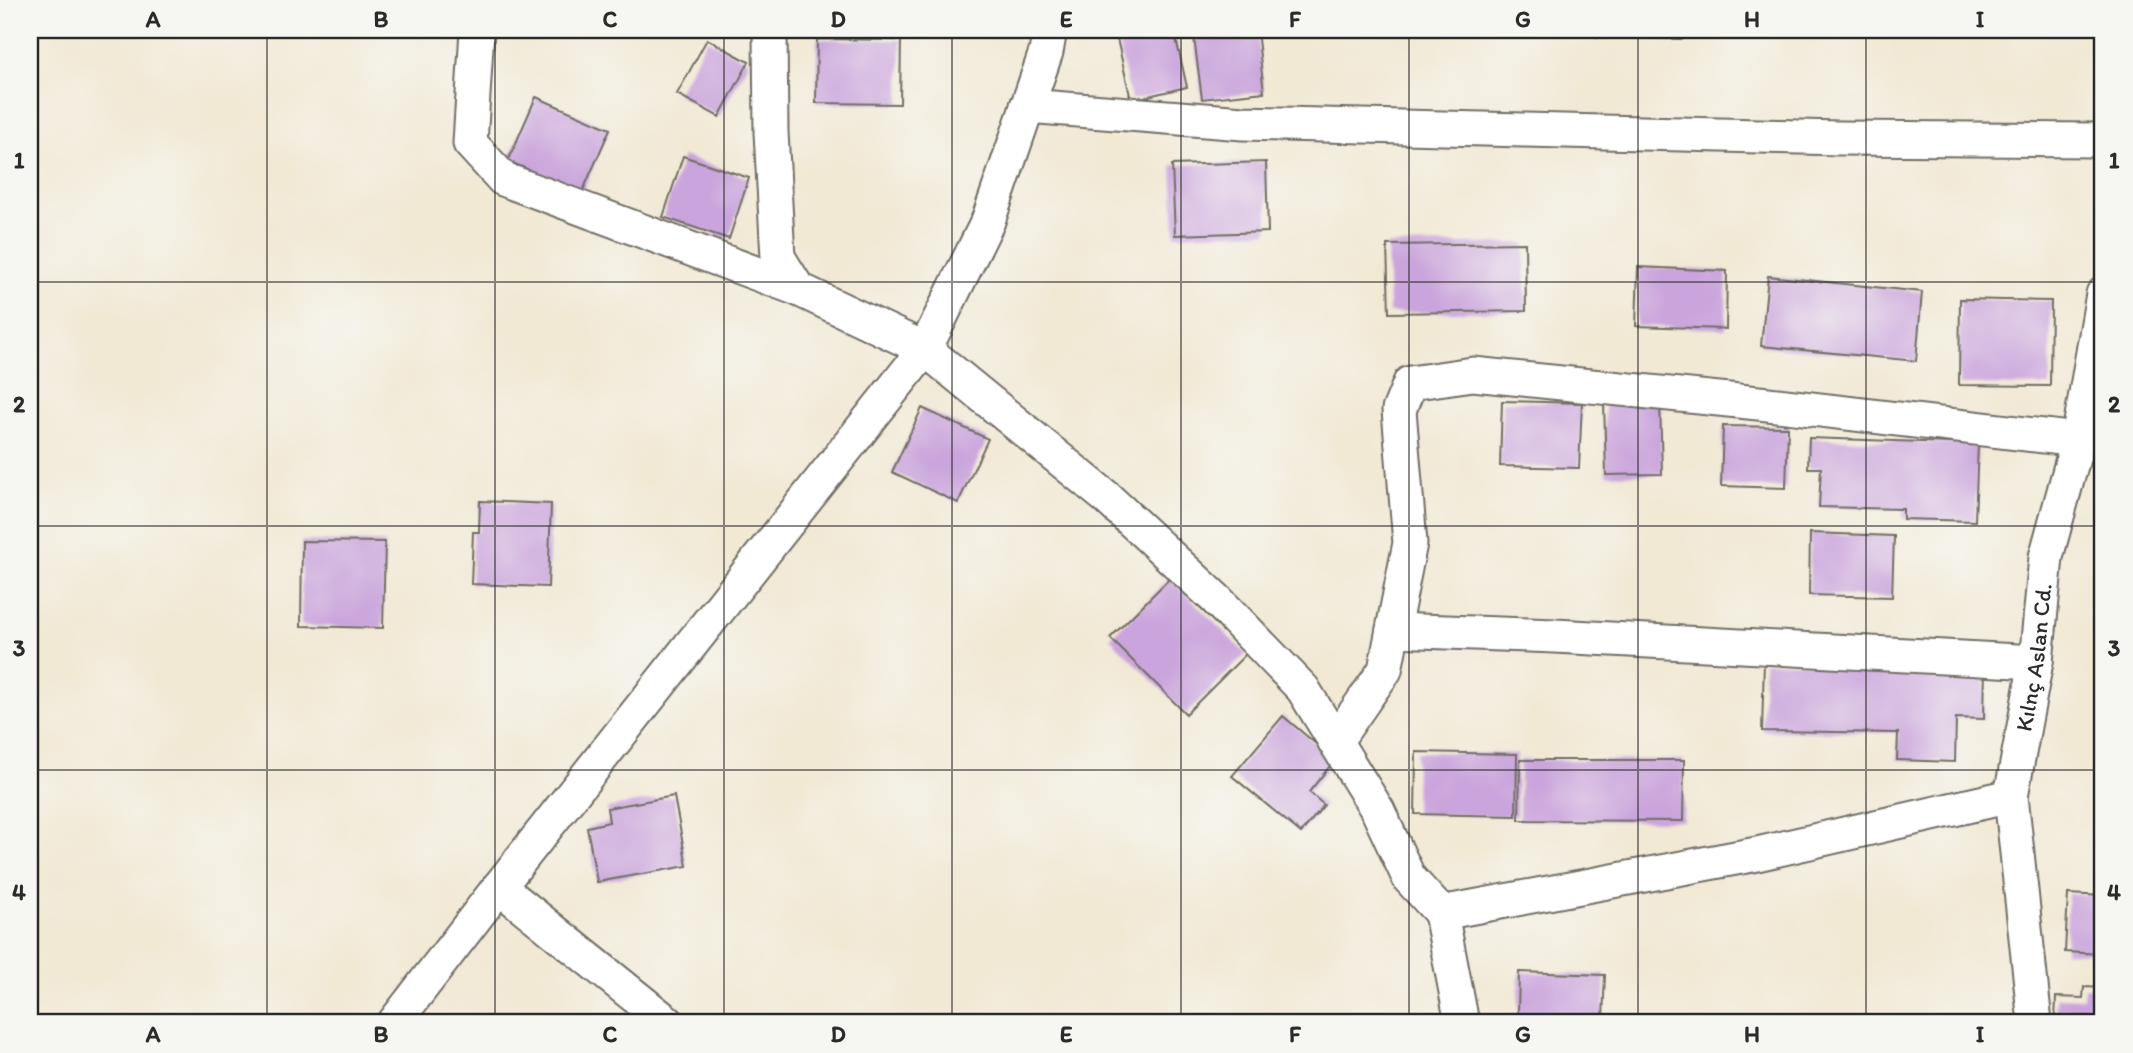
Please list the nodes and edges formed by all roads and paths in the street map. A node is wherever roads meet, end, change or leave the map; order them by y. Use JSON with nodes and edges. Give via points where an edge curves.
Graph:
{"nodes":[{"id":1,"x":477,"y":30,"type":"edge"},
{"id":2,"x":769,"y":30,"type":"edge"},
{"id":3,"x":1049,"y":30,"type":"edge"},
{"id":4,"x":1027,"y":106,"type":"junction"},
{"id":5,"x":2103,"y":140,"type":"edge"},
{"id":6,"x":798,"y":289,"type":"junction"},
{"id":7,"x":2103,"y":294,"type":"edge"},
{"id":8,"x":925,"y":349,"type":"junction"},
{"id":9,"x":2078,"y":440,"type":"junction"},
{"id":10,"x":1393,"y":630,"type":"junction"},
{"id":11,"x":2036,"y":662,"type":"junction"},
{"id":12,"x":1335,"y":742,"type":"junction"},
{"id":13,"x":2011,"y":796,"type":"junction"},
{"id":14,"x":499,"y":887,"type":"junction"},
{"id":15,"x":1441,"y":913,"type":"junction"},
{"id":16,"x":394,"y":1023,"type":"edge"},
{"id":17,"x":668,"y":1023,"type":"edge"},
{"id":18,"x":1462,"y":1023,"type":"edge"},
{"id":19,"x":2035,"y":1023,"type":"edge"}],
"edges":[{"from":1,"to":6,"type":"street","via":[[470,143],[503,179]]},
{"from":2,"to":6,"type":"street","via":[[778,257]]},
{"from":3,"to":4,"type":"street"},
{"from":4,"to":5,"type":"street","via":[[1242,122]]},
{"from":4,"to":8,"type":"street","via":[[988,221]]},
{"from":6,"to":8,"type":"street"},
{"from":7,"to":9,"type":"street","name":"Kılnç Aslan Cd."},
{"from":8,"to":12,"type":"street","via":[[1106,497],[1216,599],[1303,690]]},
{"from":8,"to":14,"type":"street"},
{"from":9,"to":10,"type":"street","via":[[1473,374],[1410,383],[1399,411],[1410,543]]},
{"from":9,"to":11,"type":"street","name":"Kılnç Aslan Cd.","via":[[2046,557]]},
{"from":10,"to":11,"type":"street"},
{"from":10,"to":12,"type":"street","via":[[1385,670]]},
{"from":11,"to":13,"type":"street","name":"Kılnç Aslan Cd."},
{"from":12,"to":15,"type":"street","via":[[1378,811],[1409,878]]},
{"from":13,"to":15,"type":"street","via":[[1757,854]]},
{"from":13,"to":19,"type":"street","name":"Kılnç Aslan Cd."},
{"from":14,"to":16,"type":"street"},
{"from":14,"to":17,"type":"street"},
{"from":15,"to":18,"type":"street"}]}
